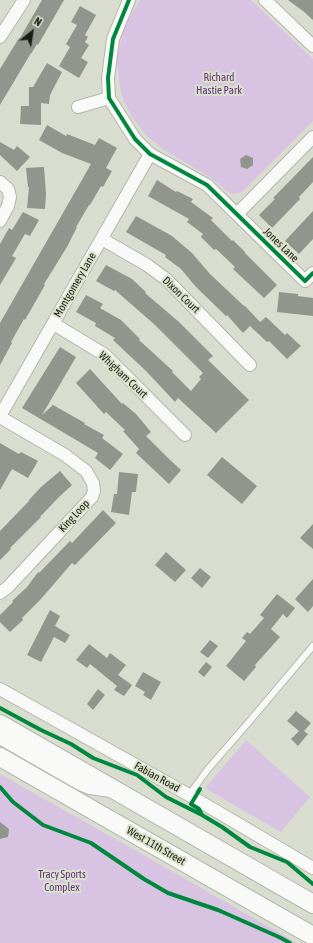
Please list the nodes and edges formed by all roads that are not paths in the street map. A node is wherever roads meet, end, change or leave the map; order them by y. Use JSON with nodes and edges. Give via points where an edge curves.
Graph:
{"nodes":[{"id":1,"x":24,"y":0,"type":"edge"},
{"id":2,"x":129,"y":0,"type":"edge"},
{"id":3,"x":265,"y":0,"type":"edge"},
{"id":4,"x":0,"y":37,"type":"edge"},
{"id":5,"x":313,"y":46,"type":"edge"},
{"id":6,"x":109,"y":98,"type":"junction"},
{"id":7,"x":78,"y":107,"type":"dead end"},
{"id":8,"x":313,"y":137,"type":"edge"},
{"id":9,"x":150,"y":154,"type":"junction"},
{"id":10,"x":0,"y":182,"type":"edge"},
{"id":11,"x":237,"y":214,"type":"junction"},
{"id":12,"x":0,"y":221,"type":"edge"},
{"id":13,"x":102,"y":239,"type":"junction"},
{"id":14,"x":313,"y":273,"type":"edge"},
{"id":15,"x":54,"y":324,"type":"junction"},
{"id":16,"x":250,"y":365,"type":"dead end"},
{"id":17,"x":0,"y":417,"type":"edge"},
{"id":18,"x":185,"y":435,"type":"dead end"},
{"id":19,"x":0,"y":594,"type":"edge"},
{"id":20,"x":313,"y":646,"type":"edge"},
{"id":21,"x":0,"y":689,"type":"edge"},
{"id":22,"x":0,"y":724,"type":"edge"},
{"id":23,"x":0,"y":737,"type":"edge"},
{"id":24,"x":0,"y":757,"type":"edge"},
{"id":25,"x":116,"y":791,"type":"junction"},
{"id":26,"x":189,"y":795,"type":"junction"},
{"id":27,"x":313,"y":868,"type":"edge"},
{"id":28,"x":313,"y":904,"type":"edge"},
{"id":29,"x":313,"y":936,"type":"edge"}],
"edges":[{"from":1,"to":4,"type":"street"},
{"from":2,"to":6,"type":"street","via":[[113,39],[108,78]]},
{"from":3,"to":5,"type":"street"},
{"from":6,"to":7,"type":"street"},
{"from":6,"to":9,"type":"street","via":[[134,138]]},
{"from":8,"to":11,"type":"street"},
{"from":9,"to":11,"type":"street","via":[[207,185]]},
{"from":9,"to":13,"type":"street","name":"Montgomery Lane"},
{"from":10,"to":12,"type":"street","via":[[8,189],[10,197]]},
{"from":11,"to":14,"type":"street","name":"Jones Lane","via":[[305,281]]},
{"from":13,"to":15,"type":"street","name":"Montgomery Lane"},
{"from":13,"to":16,"type":"street","name":"Dixon Court","via":[[166,279]]},
{"from":15,"to":17,"type":"street","name":"Montgomery Lane"},
{"from":15,"to":18,"type":"street","name":"Whigham Court","via":[[105,355]]},
{"from":17,"to":19,"type":"street","name":"King Loop","via":[[65,455],[86,471],[93,483],[94,491],[92,497]]},
{"from":20,"to":26,"type":"lane","via":[[208,769]]},
{"from":21,"to":26,"type":"street","name":"Fabian Road"},
{"from":22,"to":25,"type":"main road"},
{"from":23,"to":25,"type":"street","via":[[80,783]]},
{"from":24,"to":29,"type":"main road","name":"West 11th Street"},
{"from":25,"to":28,"type":"main road"},
{"from":26,"to":27,"type":"street","name":"Fabian Road"}]}
